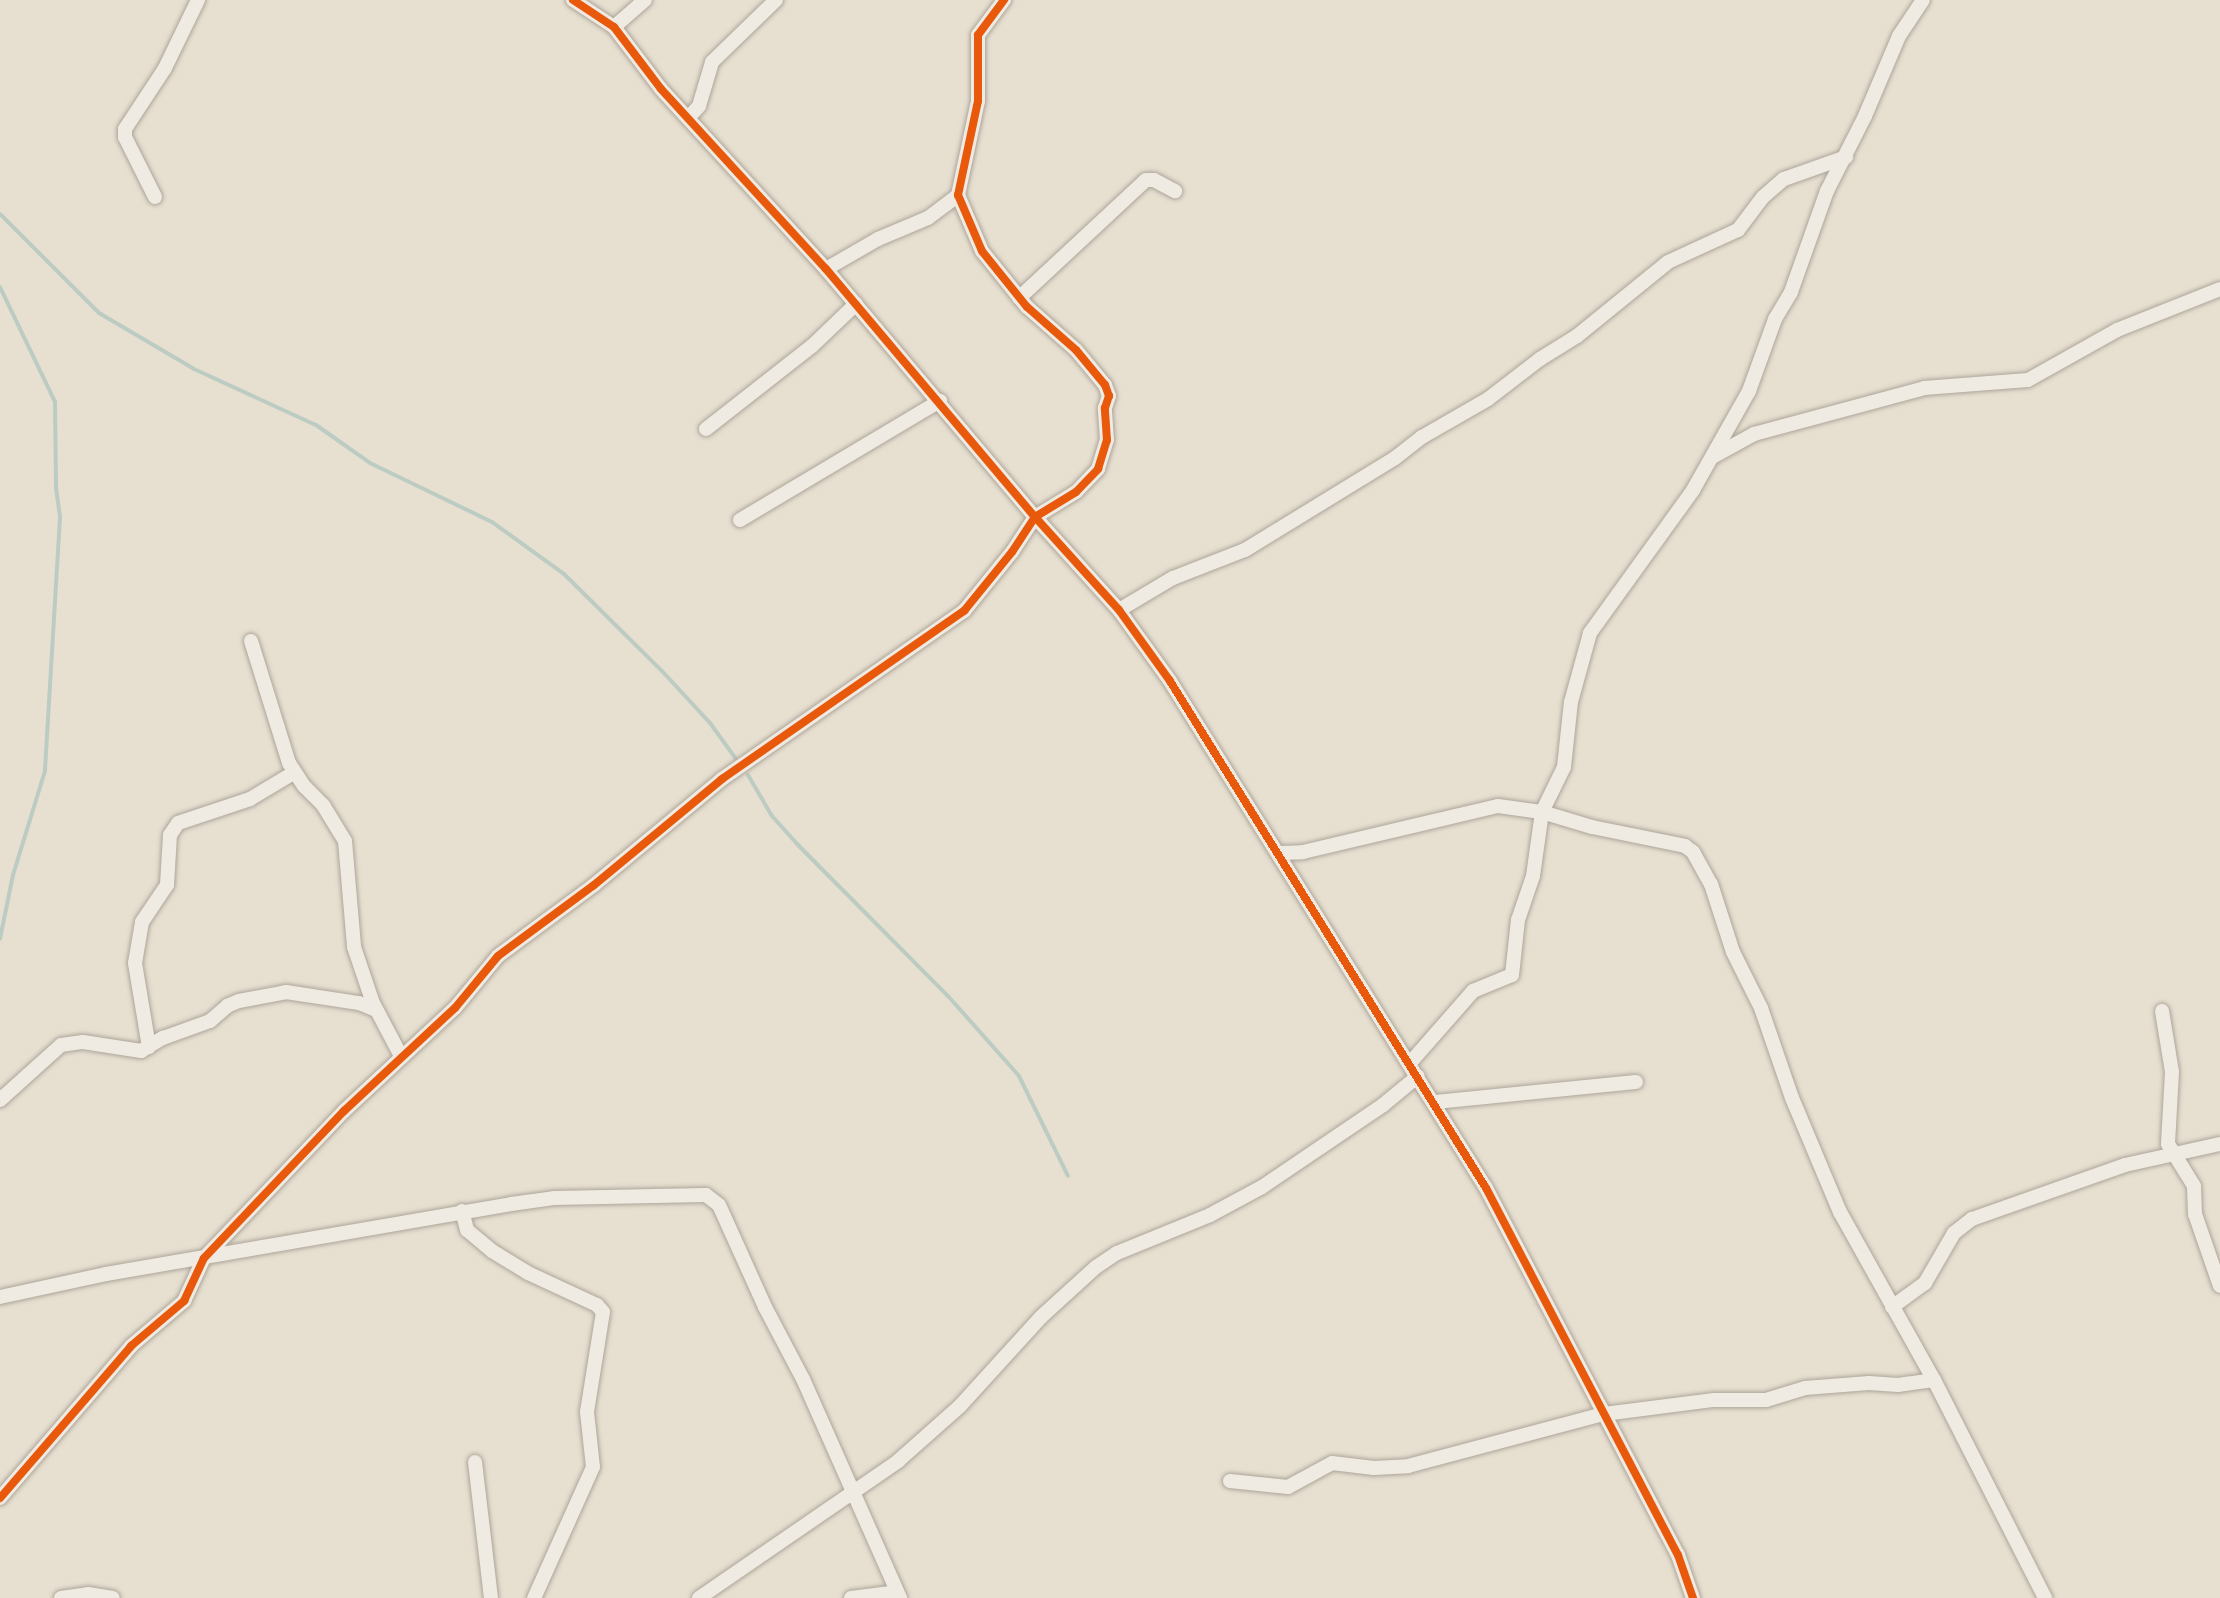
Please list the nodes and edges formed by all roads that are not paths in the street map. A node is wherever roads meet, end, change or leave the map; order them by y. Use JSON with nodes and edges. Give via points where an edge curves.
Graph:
{"nodes":[{"id":1,"x":198,"y":0,"type":"edge"},
{"id":2,"x":573,"y":0,"type":"edge"},
{"id":3,"x":645,"y":0,"type":"edge"},
{"id":4,"x":776,"y":0,"type":"edge"},
{"id":5,"x":1004,"y":0,"type":"edge"},
{"id":6,"x":1923,"y":0,"type":"edge"},
{"id":7,"x":614,"y":27,"type":"junction"},
{"id":8,"x":688,"y":118,"type":"junction"},
{"id":9,"x":1846,"y":157,"type":"junction"},
{"id":10,"x":1175,"y":191,"type":"dead end"},
{"id":11,"x":958,"y":195,"type":"junction"},
{"id":12,"x":155,"y":197,"type":"dead end"},
{"id":13,"x":826,"y":269,"type":"junction"},
{"id":14,"x":2220,"y":289,"type":"edge"},
{"id":15,"x":1019,"y":298,"type":"junction"},
{"id":16,"x":856,"y":304,"type":"junction"},
{"id":17,"x":940,"y":401,"type":"junction"},
{"id":18,"x":706,"y":429,"type":"dead end"},
{"id":19,"x":1714,"y":456,"type":"junction"},
{"id":20,"x":1035,"y":517,"type":"junction"},
{"id":21,"x":740,"y":520,"type":"dead end"},
{"id":22,"x":1119,"y":610,"type":"junction"},
{"id":23,"x":251,"y":641,"type":"dead end"},
{"id":24,"x":295,"y":772,"type":"junction"},
{"id":25,"x":1542,"y":812,"type":"junction"},
{"id":26,"x":1280,"y":853,"type":"junction"},
{"id":27,"x":376,"y":1010,"type":"junction"},
{"id":28,"x":2162,"y":1011,"type":"dead end"},
{"id":29,"x":149,"y":1047,"type":"junction"},
{"id":30,"x":401,"y":1056,"type":"junction"},
{"id":31,"x":1410,"y":1063,"type":"junction"},
{"id":32,"x":1418,"y":1076,"type":"junction"},
{"id":33,"x":1636,"y":1082,"type":"dead end"},
{"id":34,"x":0,"y":1100,"type":"edge"},
{"id":35,"x":1435,"y":1102,"type":"junction"},
{"id":36,"x":2220,"y":1144,"type":"edge"},
{"id":37,"x":2175,"y":1152,"type":"junction"},
{"id":38,"x":462,"y":1211,"type":"junction"},
{"id":39,"x":204,"y":1258,"type":"junction"},
{"id":40,"x":2220,"y":1286,"type":"edge"},
{"id":41,"x":0,"y":1297,"type":"edge"},
{"id":42,"x":1892,"y":1307,"type":"junction"},
{"id":43,"x":1934,"y":1380,"type":"junction"},
{"id":44,"x":1604,"y":1414,"type":"junction"},
{"id":45,"x":475,"y":1462,"type":"dead end"},
{"id":46,"x":1230,"y":1481,"type":"dead end"},
{"id":47,"x":852,"y":1494,"type":"junction"},
{"id":48,"x":0,"y":1498,"type":"edge"},
{"id":49,"x":898,"y":1595,"type":"edge"},
{"id":50,"x":61,"y":1598,"type":"edge"},
{"id":51,"x":113,"y":1598,"type":"edge"},
{"id":52,"x":491,"y":1598,"type":"edge"},
{"id":53,"x":534,"y":1598,"type":"edge"},
{"id":54,"x":699,"y":1598,"type":"edge"},
{"id":55,"x":851,"y":1598,"type":"edge"},
{"id":56,"x":1693,"y":1598,"type":"edge"},
{"id":57,"x":2045,"y":1598,"type":"edge"}],
"edges":[{"from":1,"to":12,"type":"street","via":[[165,68],[125,129]]},
{"from":2,"to":7,"type":"street"},
{"from":3,"to":7,"type":"street"},
{"from":4,"to":8,"type":"street","via":[[712,62],[699,106]]},
{"from":5,"to":11,"type":"street","via":[[978,35],[978,101]]},
{"from":6,"to":9,"type":"street","via":[[1899,36]]},
{"from":7,"to":8,"type":"street"},
{"from":8,"to":13,"type":"street"},
{"from":9,"to":19,"type":"street","via":[[1807,240],[1757,374]]},
{"from":9,"to":22,"type":"street","via":[[1784,179],[1738,230],[1668,262],[1577,336],[1395,458],[1245,550],[1173,578]]},
{"from":10,"to":15,"type":"street","via":[[1146,180]]},
{"from":11,"to":13,"type":"street","via":[[928,218],[858,248]]},
{"from":11,"to":15,"type":"street","via":[[982,251]]},
{"from":13,"to":16,"type":"street"},
{"from":14,"to":19,"type":"street","via":[[2117,330],[2028,380],[1924,388],[1754,434]]},
{"from":15,"to":20,"type":"street","via":[[1085,360],[1109,396],[1106,450],[1098,469],[1076,492]]},
{"from":16,"to":17,"type":"street"},
{"from":16,"to":18,"type":"street","via":[[830,331]]},
{"from":17,"to":20,"type":"street"},
{"from":17,"to":21,"type":"street"},
{"from":19,"to":25,"type":"street","via":[[1590,633],[1571,702],[1564,767]]},
{"from":20,"to":22,"type":"street"},
{"from":20,"to":30,"type":"street","via":[[964,611],[722,779],[594,885],[517,940],[455,1008]]},
{"from":22,"to":26,"type":"street"},
{"from":23,"to":24,"type":"street"},
{"from":24,"to":27,"type":"street","via":[[345,841],[354,947]]},
{"from":24,"to":29,"type":"street","via":[[250,799],[178,823],[170,835],[167,885],[142,922],[135,963]]},
{"from":25,"to":26,"type":"street","via":[[1498,806]]},
{"from":25,"to":31,"type":"street","via":[[1533,876],[1518,920],[1512,975],[1473,991]]},
{"from":25,"to":42,"type":"street","via":[[1685,846],[1699,859],[1840,1212]]},
{"from":26,"to":31,"type":"street","via":[[1339,957]]},
{"from":27,"to":29,"type":"street","via":[[350,1001],[269,994],[230,1004],[210,1021]]},
{"from":27,"to":30,"type":"street"},
{"from":28,"to":37,"type":"street","via":[[2172,1072],[2168,1144]]},
{"from":29,"to":34,"type":"street","via":[[128,1051],[83,1042],[61,1045]]},
{"from":30,"to":39,"type":"street"},
{"from":31,"to":32,"type":"street"},
{"from":32,"to":35,"type":"street"},
{"from":32,"to":47,"type":"street","via":[[1262,1187],[1096,1267],[1041,1317],[960,1406]]},
{"from":33,"to":35,"type":"street"},
{"from":35,"to":44,"type":"street"},
{"from":36,"to":37,"type":"street"},
{"from":37,"to":40,"type":"street","via":[[2194,1186],[2195,1214]]},
{"from":37,"to":42,"type":"street","via":[[1972,1219],[1954,1233],[1925,1283]]},
{"from":38,"to":39,"type":"street"},
{"from":38,"to":47,"type":"street","via":[[554,1198],[689,1193],[714,1198],[803,1379]]},
{"from":38,"to":53,"type":"street","via":[[467,1230],[492,1251],[603,1312],[587,1412],[593,1467]]},
{"from":39,"to":41,"type":"street"},
{"from":39,"to":48,"type":"street","via":[[184,1301],[131,1346]]},
{"from":42,"to":43,"type":"street"},
{"from":43,"to":44,"type":"street","via":[[1805,1388],[1766,1400],[1714,1400]]},
{"from":43,"to":57,"type":"street"},
{"from":44,"to":46,"type":"street","via":[[1408,1466],[1332,1463],[1288,1487]]},
{"from":44,"to":56,"type":"street","via":[[1678,1555]]},
{"from":45,"to":52,"type":"street"},
{"from":47,"to":49,"type":"street"},
{"from":47,"to":54,"type":"street"},
{"from":49,"to":55,"type":"street"},
{"from":50,"to":51,"type":"street"}]}
